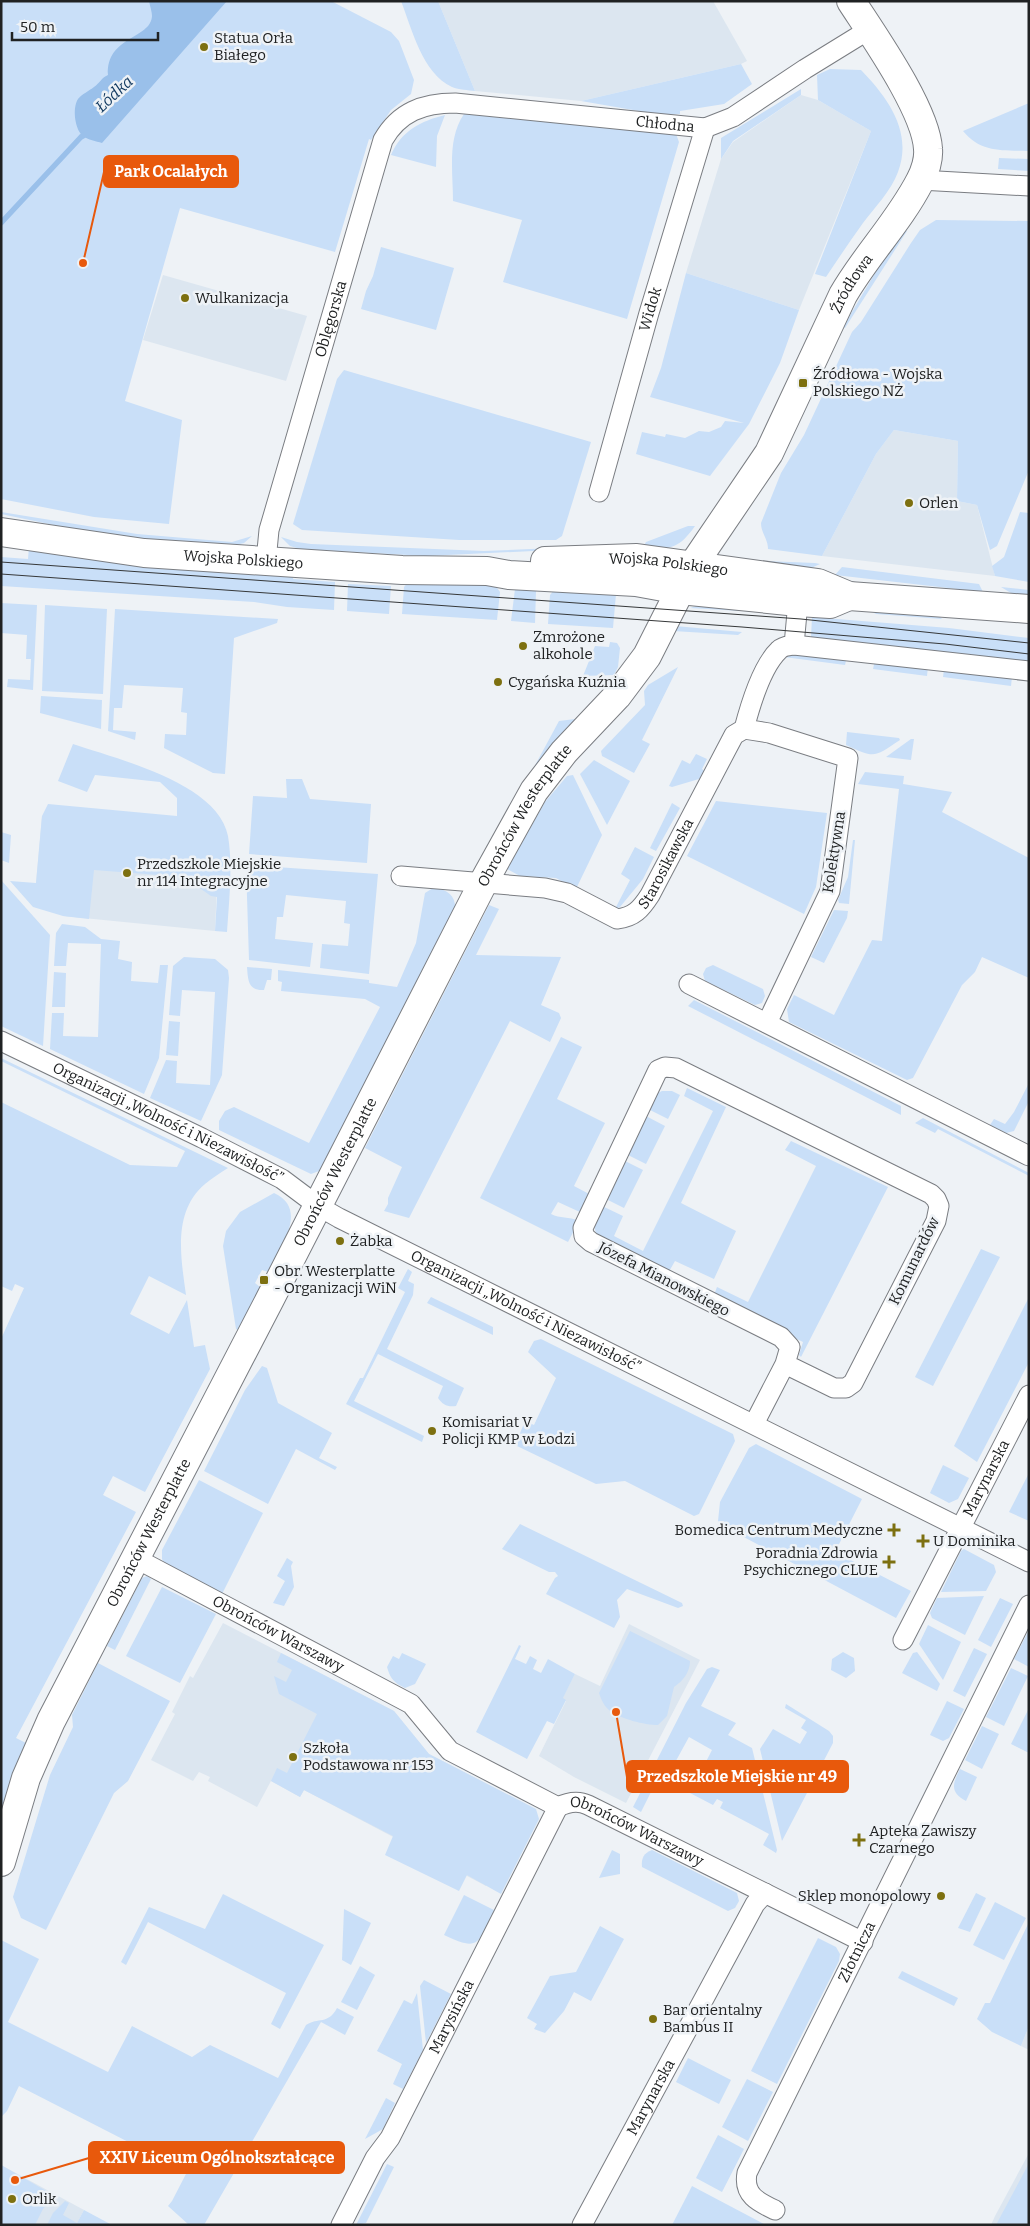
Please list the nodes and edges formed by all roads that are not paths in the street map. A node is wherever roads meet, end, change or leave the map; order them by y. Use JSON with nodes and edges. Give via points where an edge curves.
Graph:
{"nodes":[{"id":1,"x":851,"y":1,"type":"edge"},
{"id":2,"x":870,"y":30,"type":"junction"},
{"id":3,"x":433,"y":103,"type":"joint"},
{"id":4,"x":705,"y":128,"type":"junction"},
{"id":5,"x":920,"y":180,"type":"junction"},
{"id":6,"x":1029,"y":186,"type":"edge"},
{"id":7,"x":599,"y":492,"type":"dead end"},
{"id":8,"x":1,"y":532,"type":"edge"},
{"id":9,"x":266,"y":560,"type":"junction"},
{"id":10,"x":694,"y":565,"type":"junction"},
{"id":11,"x":487,"y":570,"type":"junction"},
{"id":12,"x":680,"y":590,"type":"junction"},
{"id":13,"x":849,"y":596,"type":"junction"},
{"id":14,"x":798,"y":602,"type":"junction"},
{"id":15,"x":1029,"y":609,"type":"edge"},
{"id":16,"x":794,"y":645,"type":"junction"},
{"id":17,"x":1029,"y":671,"type":"edge"},
{"id":18,"x":744,"y":729,"type":"junction"},
{"id":19,"x":401,"y":876,"type":"dead end"},
{"id":20,"x":483,"y":883,"type":"junction"},
{"id":21,"x":689,"y":984,"type":"dead end"},
{"id":22,"x":767,"y":1023,"type":"junction"},
{"id":23,"x":1,"y":1041,"type":"edge"},
{"id":24,"x":665,"y":1067,"type":"joint"},
{"id":25,"x":1029,"y":1156,"type":"edge"},
{"id":26,"x":318,"y":1206,"type":"junction"},
{"id":27,"x":785,"y":1364,"type":"junction"},
{"id":28,"x":1029,"y":1395,"type":"edge"},
{"id":29,"x":754,"y":1424,"type":"junction"},
{"id":30,"x":960,"y":1528,"type":"junction"},
{"id":31,"x":135,"y":1558,"type":"junction"},
{"id":32,"x":1029,"y":1562,"type":"edge"},
{"id":33,"x":1029,"y":1605,"type":"edge"},
{"id":34,"x":903,"y":1640,"type":"dead end"},
{"id":35,"x":558,"y":1807,"type":"junction"},
{"id":36,"x":1,"y":1862,"type":"edge"},
{"id":37,"x":765,"y":1893,"type":"junction"},
{"id":38,"x":863,"y":1942,"type":"junction"},
{"id":39,"x":775,"y":2210,"type":"dead end"},
{"id":40,"x":341,"y":2225,"type":"edge"},
{"id":41,"x":582,"y":2225,"type":"edge"}],
"edges":[{"from":1,"to":2,"type":"street","name":"Źródłowa"},
{"from":2,"to":4,"type":"street","name":"Chłodna","via":[[805,68],[733,117]]},
{"from":2,"to":5,"type":"street","name":"Źródłowa","via":[[923,127],[928,151]]},
{"from":3,"to":4,"type":"street","name":"Chłodna"},
{"from":3,"to":9,"type":"street","name":"Oblęgorska","via":[[418,108],[395,123],[383,140],[269,530]]},
{"from":4,"to":7,"type":"street","name":"Widok"},
{"from":5,"to":6,"type":"street"},
{"from":5,"to":10,"type":"street","name":"Źródłowa","via":[[907,204],[850,282],[769,453]]},
{"from":8,"to":9,"type":"street","name":"Wojska Polskiego","via":[[144,553]]},
{"from":9,"to":11,"type":"street","name":"Wojska Polskiego","via":[[402,570]]},
{"from":10,"to":11,"type":"street","name":"Wojska Polskiego","via":[[626,558],[520,562]]},
{"from":10,"to":12,"type":"street","name":"Obrońców Westerplatte"},
{"from":10,"to":13,"type":"street","name":"Wojska Polskiego","via":[[818,583]]},
{"from":11,"to":12,"type":"street","name":"Wojska Polskiego","via":[[510,575],[636,582]]},
{"from":12,"to":14,"type":"street","name":"Wojska Polskiego"},
{"from":12,"to":20,"type":"street","name":"Obrońców Westerplatte","via":[[638,669],[534,791]]},
{"from":13,"to":14,"type":"street","name":"Wojska Polskiego","via":[[830,604]]},
{"from":13,"to":15,"type":"street","name":"Wojska Polskiego"},
{"from":14,"to":16,"type":"street"},
{"from":16,"to":17,"type":"street"},
{"from":16,"to":18,"type":"street","name":"Starosikawska","via":[[780,649],[773,658],[753,695]]},
{"from":18,"to":20,"type":"street","name":"Starosikawska","via":[[734,735],[650,895],[635,914],[618,919],[561,891]]},
{"from":18,"to":22,"type":"street","name":"Kolektywna","via":[[770,732],[848,758],[830,891]]},
{"from":19,"to":20,"type":"street","name":"Starosikawska"},
{"from":20,"to":26,"type":"street","name":"Obrońców Westerplatte"},
{"from":21,"to":22,"type":"street"},
{"from":22,"to":25,"type":"street"},
{"from":23,"to":26,"type":"street","name":"Organizacji „Wolność i Niezawisłość”","via":[[282,1179]]},
{"from":24,"to":27,"type":"street","name":"Józefa Mianowskiego","via":[[658,1070],[583,1228],[584,1236],[781,1337],[790,1347]]},
{"from":24,"to":27,"type":"street","name":"Komunardów","via":[[676,1068],[931,1194],[938,1203],[936,1221],[853,1382],[846,1388],[834,1388]]},
{"from":26,"to":29,"type":"street","name":"Organizacji „Wolność i Niezawisłość”"},
{"from":26,"to":31,"type":"street","name":"Obrońców Westerplatte"},
{"from":27,"to":29,"type":"street"},
{"from":28,"to":30,"type":"street","name":"Marynarska"},
{"from":29,"to":30,"type":"street","name":"Organizacji „Wolność i Niezawisłość”"},
{"from":30,"to":32,"type":"street","name":"Organizacji „Wolność i Niezawisłość”"},
{"from":30,"to":34,"type":"street","name":"Marynarska"},
{"from":31,"to":35,"type":"street","name":"Obrońców Warszawy","via":[[411,1704],[446,1748]]},
{"from":31,"to":36,"type":"street","name":"Obrońców Westerplatte","via":[[36,1753]]},
{"from":33,"to":38,"type":"street","name":"Złotnicza"},
{"from":35,"to":37,"type":"street","name":"Obrońców Warszawy","via":[[575,1802],[588,1805]]},
{"from":35,"to":40,"type":"street","name":"Marysińska","via":[[394,2132],[375,2158]]},
{"from":37,"to":38,"type":"street","name":"Obrońców Warszawy"},
{"from":37,"to":41,"type":"street","name":"Marynarska","via":[[755,1904]]},
{"from":38,"to":39,"type":"street","name":"Złotnicza","via":[[747,2174],[745,2184],[749,2193],[756,2201]]}]}
